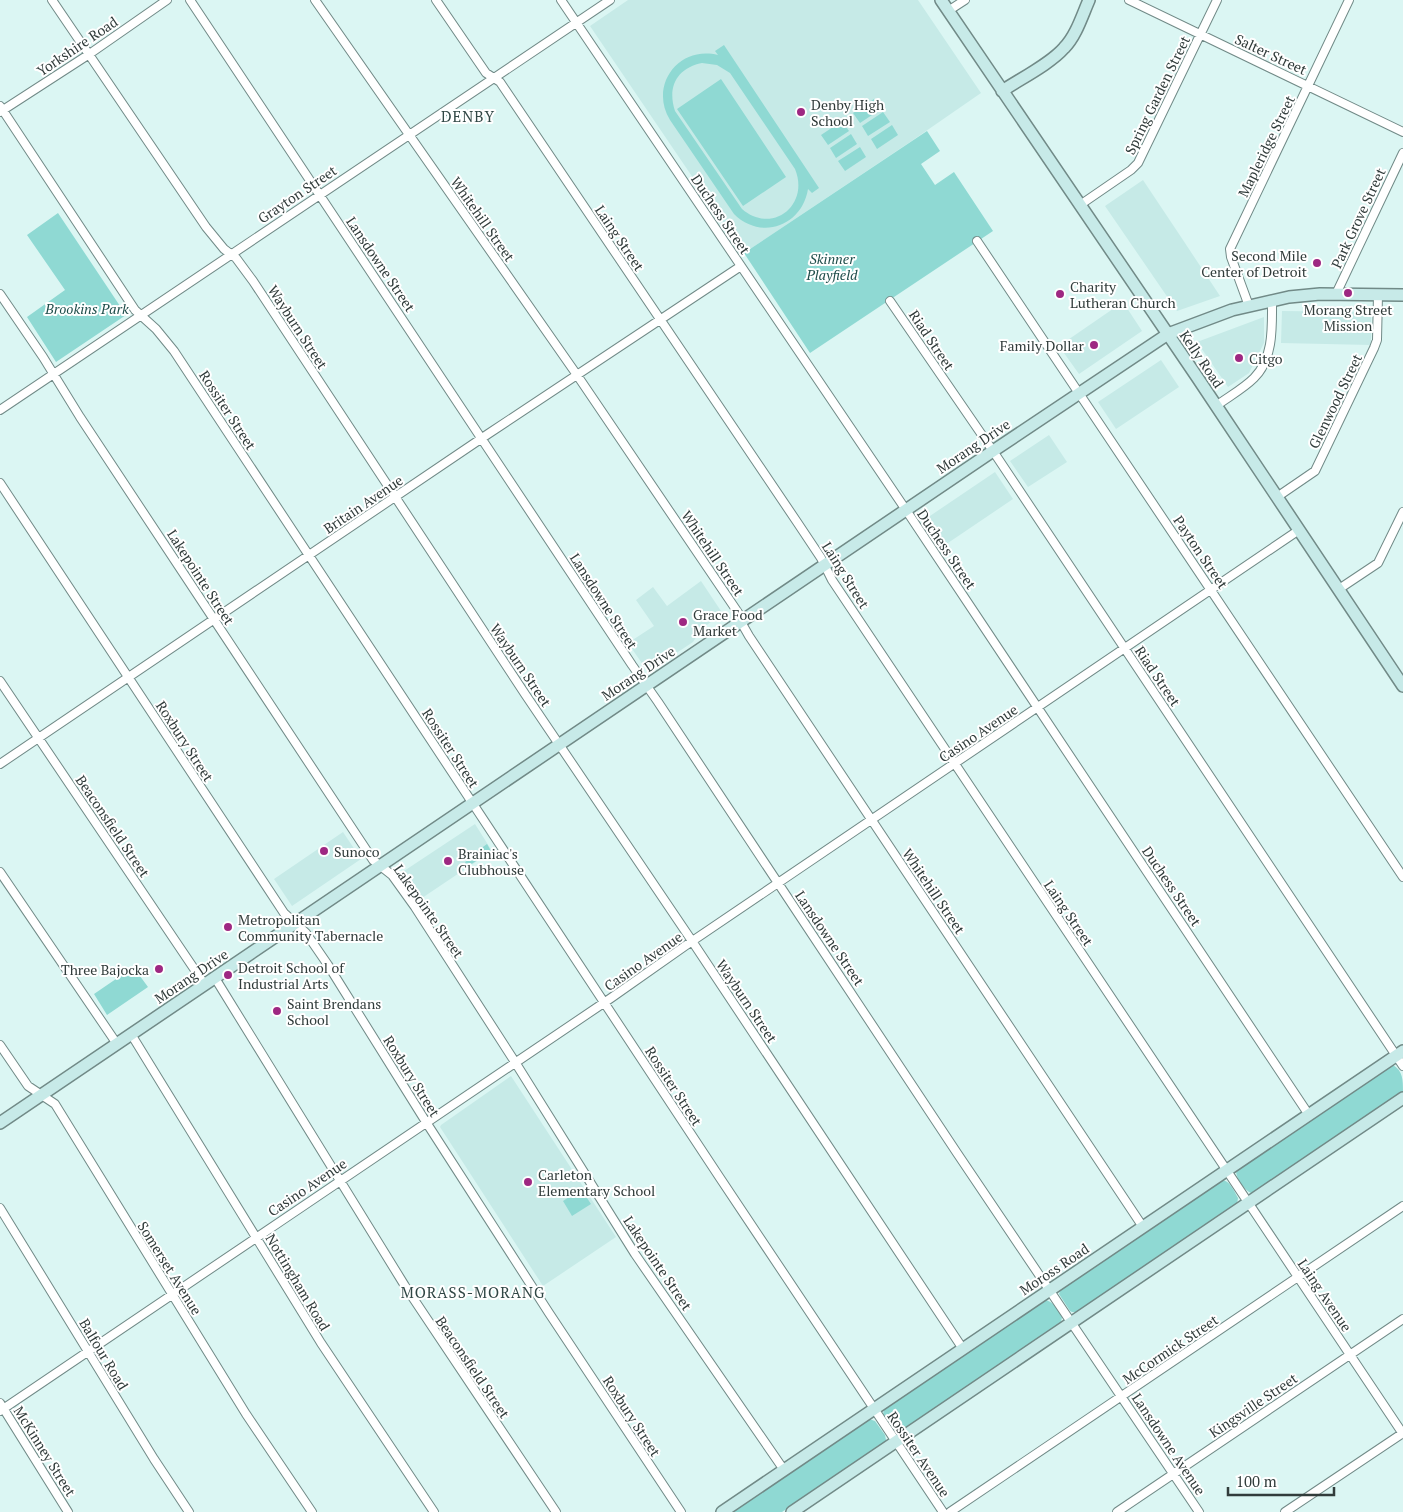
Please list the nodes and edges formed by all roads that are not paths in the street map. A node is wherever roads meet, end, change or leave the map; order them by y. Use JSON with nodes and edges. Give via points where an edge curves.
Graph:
{"nodes":[{"id":1,"x":52,"y":0,"type":"edge"},
{"id":2,"x":167,"y":0,"type":"edge"},
{"id":3,"x":190,"y":0,"type":"edge"},
{"id":4,"x":315,"y":0,"type":"edge"},
{"id":5,"x":436,"y":0,"type":"edge"},
{"id":6,"x":561,"y":0,"type":"edge"},
{"id":7,"x":610,"y":0,"type":"edge"},
{"id":8,"x":941,"y":0,"type":"edge"},
{"id":9,"x":964,"y":0,"type":"edge"},
{"id":10,"x":1089,"y":0,"type":"edge"},
{"id":11,"x":1128,"y":0,"type":"edge"},
{"id":12,"x":1217,"y":0,"type":"edge"},
{"id":13,"x":1349,"y":0,"type":"edge"},
{"id":14,"x":948,"y":11,"type":"junction"},
{"id":15,"x":576,"y":22,"type":"junction"},
{"id":16,"x":1200,"y":34,"type":"junction"},
{"id":17,"x":88,"y":55,"type":"junction"},
{"id":18,"x":493,"y":78,"type":"junction"},
{"id":19,"x":1308,"y":86,"type":"junction"},
{"id":20,"x":1002,"y":91,"type":"junction"},
{"id":21,"x":1,"y":109,"type":"edge"},
{"id":22,"x":1403,"y":132,"type":"edge"},
{"id":23,"x":409,"y":134,"type":"junction"},
{"id":24,"x":1403,"y":153,"type":"edge"},
{"id":25,"x":319,"y":194,"type":"junction"},
{"id":26,"x":1080,"y":205,"type":"junction"},
{"id":27,"x":977,"y":241,"type":"dead end"},
{"id":28,"x":231,"y":254,"type":"junction"},
{"id":29,"x":741,"y":266,"type":"junction"},
{"id":30,"x":0,"y":294,"type":"edge"},
{"id":31,"x":1336,"y":294,"type":"junction"},
{"id":32,"x":1378,"y":295,"type":"junction"},
{"id":33,"x":1403,"y":295,"type":"edge"},
{"id":34,"x":1272,"y":300,"type":"junction"},
{"id":35,"x":890,"y":301,"type":"dead end"},
{"id":36,"x":1249,"y":306,"type":"junction"},
{"id":37,"x":141,"y":314,"type":"junction"},
{"id":38,"x":660,"y":320,"type":"junction"},
{"id":39,"x":1168,"y":334,"type":"junction"},
{"id":40,"x":53,"y":373,"type":"junction"},
{"id":41,"x":577,"y":375,"type":"junction"},
{"id":42,"x":1080,"y":393,"type":"junction"},
{"id":43,"x":1216,"y":406,"type":"junction"},
{"id":44,"x":0,"y":410,"type":"edge"},
{"id":45,"x":482,"y":438,"type":"junction"},
{"id":46,"x":993,"y":451,"type":"junction"},
{"id":47,"x":0,"y":483,"type":"edge"},
{"id":48,"x":396,"y":497,"type":"junction"},
{"id":49,"x":1277,"y":497,"type":"junction"},
{"id":50,"x":906,"y":510,"type":"junction"},
{"id":51,"x":1403,"y":512,"type":"edge"},
{"id":52,"x":1299,"y":530,"type":"junction"},
{"id":53,"x":309,"y":555,"type":"junction"},
{"id":54,"x":824,"y":565,"type":"junction"},
{"id":55,"x":1211,"y":590,"type":"junction"},
{"id":56,"x":1338,"y":590,"type":"junction"},
{"id":57,"x":214,"y":619,"type":"junction"},
{"id":58,"x":741,"y":622,"type":"junction"},
{"id":59,"x":1124,"y":649,"type":"junction"},
{"id":60,"x":128,"y":677,"type":"junction"},
{"id":61,"x":0,"y":682,"type":"edge"},
{"id":62,"x":1402,"y":683,"type":"edge"},
{"id":63,"x":646,"y":686,"type":"junction"},
{"id":64,"x":1038,"y":707,"type":"junction"},
{"id":65,"x":38,"y":738,"type":"junction"},
{"id":66,"x":560,"y":744,"type":"junction"},
{"id":67,"x":0,"y":764,"type":"edge"},
{"id":68,"x":955,"y":764,"type":"junction"},
{"id":69,"x":472,"y":803,"type":"junction"},
{"id":70,"x":872,"y":820,"type":"junction"},
{"id":71,"x":380,"y":865,"type":"junction"},
{"id":72,"x":0,"y":872,"type":"edge"},
{"id":73,"x":1403,"y":877,"type":"edge"},
{"id":74,"x":778,"y":883,"type":"junction"},
{"id":75,"x":294,"y":924,"type":"junction"},
{"id":76,"x":692,"y":941,"type":"junction"},
{"id":77,"x":215,"y":978,"type":"junction"},
{"id":78,"x":205,"y":985,"type":"junction"},
{"id":79,"x":604,"y":1002,"type":"junction"},
{"id":80,"x":131,"y":1034,"type":"junction"},
{"id":81,"x":117,"y":1044,"type":"junction"},
{"id":82,"x":0,"y":1045,"type":"edge"},
{"id":83,"x":1400,"y":1054,"type":"edge"},
{"id":84,"x":515,"y":1062,"type":"junction"},
{"id":85,"x":1403,"y":1066,"type":"edge"},
{"id":86,"x":42,"y":1094,"type":"junction"},
{"id":87,"x":1403,"y":1098,"type":"edge"},
{"id":88,"x":1309,"y":1115,"type":"junction"},
{"id":89,"x":426,"y":1122,"type":"junction"},
{"id":90,"x":0,"y":1123,"type":"edge"},
{"id":91,"x":1227,"y":1171,"type":"junction"},
{"id":92,"x":340,"y":1180,"type":"junction"},
{"id":93,"x":1248,"y":1202,"type":"junction"},
{"id":94,"x":1403,"y":1206,"type":"edge"},
{"id":95,"x":0,"y":1208,"type":"edge"},
{"id":96,"x":1143,"y":1227,"type":"junction"},
{"id":97,"x":256,"y":1237,"type":"junction"},
{"id":98,"x":1298,"y":1277,"type":"junction"},
{"id":99,"x":1050,"y":1290,"type":"junction"},
{"id":100,"x":172,"y":1294,"type":"junction"},
{"id":101,"x":1403,"y":1319,"type":"edge"},
{"id":102,"x":1072,"y":1322,"type":"junction"},
{"id":103,"x":963,"y":1349,"type":"junction"},
{"id":104,"x":88,"y":1351,"type":"junction"},
{"id":105,"x":1350,"y":1354,"type":"junction"},
{"id":106,"x":1122,"y":1396,"type":"junction"},
{"id":107,"x":1,"y":1407,"type":"edge"},
{"id":108,"x":874,"y":1410,"type":"junction"},
{"id":109,"x":1403,"y":1433,"type":"edge"},
{"id":110,"x":896,"y":1441,"type":"junction"},
{"id":111,"x":784,"y":1470,"type":"junction"},
{"id":112,"x":1174,"y":1474,"type":"junction"},
{"id":113,"x":68,"y":1512,"type":"edge"},
{"id":114,"x":189,"y":1512,"type":"edge"},
{"id":115,"x":312,"y":1512,"type":"edge"},
{"id":116,"x":434,"y":1512,"type":"edge"},
{"id":117,"x":556,"y":1512,"type":"edge"},
{"id":118,"x":681,"y":1512,"type":"edge"},
{"id":119,"x":722,"y":1512,"type":"edge"},
{"id":120,"x":792,"y":1512,"type":"edge"},
{"id":121,"x":943,"y":1512,"type":"edge"},
{"id":122,"x":950,"y":1512,"type":"edge"},
{"id":123,"x":1117,"y":1512,"type":"edge"},
{"id":124,"x":1199,"y":1512,"type":"edge"},
{"id":125,"x":1285,"y":1512,"type":"edge"}],
"edges":[{"from":1,"to":17,"type":"street","name":"Wayburn Street"},
{"from":2,"to":17,"type":"street","name":"Yorkshire Road"},
{"from":3,"to":25,"type":"street","name":"Lansdowne Street"},
{"from":4,"to":23,"type":"street","name":"Whitehill Street"},
{"from":5,"to":18,"type":"street","name":"Laing Street","via":[[486,73]]},
{"from":6,"to":15,"type":"street","name":"Duchess Street"},
{"from":7,"to":15,"type":"street","name":"Grayton Street"},
{"from":8,"to":14,"type":"street","name":"Kelly Road"},
{"from":9,"to":14,"type":"street"},
{"from":10,"to":20,"type":"street","via":[[1064,48]]},
{"from":11,"to":16,"type":"street","name":"Salter Street"},
{"from":12,"to":16,"type":"street","name":"Spring Garden Street"},
{"from":13,"to":19,"type":"street","name":"Mapleridge Street"},
{"from":14,"to":20,"type":"street","name":"Kelly Road"},
{"from":15,"to":18,"type":"street","name":"Grayton Street"},
{"from":15,"to":29,"type":"street","name":"Duchess Street"},
{"from":16,"to":19,"type":"street","name":"Salter Street"},
{"from":16,"to":26,"type":"street","name":"Spring Garden Street","via":[[1138,163]]},
{"from":17,"to":21,"type":"street","name":"Yorkshire Road"},
{"from":17,"to":28,"type":"street","name":"Wayburn Street","via":[[206,227]]},
{"from":18,"to":23,"type":"street","name":"Grayton Street"},
{"from":18,"to":38,"type":"street","name":"Laing Street","via":[[500,82]]},
{"from":19,"to":22,"type":"street","name":"Salter Street"},
{"from":19,"to":36,"type":"street","name":"Mapleridge Street","via":[[1230,249]]},
{"from":20,"to":26,"type":"street","name":"Kelly Road"},
{"from":21,"to":37,"type":"street","name":"Rossiter Street","via":[[135,310]]},
{"from":23,"to":25,"type":"street","name":"Grayton Street"},
{"from":23,"to":41,"type":"street","name":"Whitehill Street"},
{"from":24,"to":31,"type":"street","name":"Park Grove Street"},
{"from":25,"to":28,"type":"street","name":"Grayton Street"},
{"from":25,"to":45,"type":"street","name":"Lansdowne Street"},
{"from":26,"to":39,"type":"street","name":"Kelly Road"},
{"from":27,"to":42,"type":"street","name":"Payton Street"},
{"from":28,"to":37,"type":"street","name":"Grayton Street"},
{"from":28,"to":48,"type":"street","name":"Wayburn Street","via":[[253,281]]},
{"from":29,"to":38,"type":"street","name":"Britain Avenue"},
{"from":29,"to":50,"type":"street","name":"Duchess Street"},
{"from":30,"to":40,"type":"street","name":"Lakepointe Street"},
{"from":31,"to":32,"type":"street","name":"Morang Drive"},
{"from":31,"to":34,"type":"street","name":"Morang Drive"},
{"from":32,"to":33,"type":"street","name":"Morang Drive"},
{"from":32,"to":49,"type":"street","name":"Glenwood Street","via":[[1377,340],[1315,471]]},
{"from":34,"to":36,"type":"street","name":"Morang Drive"},
{"from":34,"to":43,"type":"street","via":[[1271,346],[1256,377]]},
{"from":35,"to":46,"type":"street","name":"Riad Street"},
{"from":36,"to":39,"type":"street","name":"Morang Drive"},
{"from":37,"to":40,"type":"street","name":"Grayton Street"},
{"from":37,"to":53,"type":"street","name":"Rossiter Street","via":[[174,351]]},
{"from":38,"to":41,"type":"street","name":"Britain Avenue"},
{"from":38,"to":54,"type":"street","name":"Laing Street"},
{"from":39,"to":42,"type":"street","name":"Morang Drive"},
{"from":39,"to":43,"type":"street","name":"Kelly Road"},
{"from":40,"to":44,"type":"street","name":"Grayton Street"},
{"from":40,"to":57,"type":"street","name":"Lakepointe Street"},
{"from":41,"to":45,"type":"street","name":"Britain Avenue"},
{"from":41,"to":58,"type":"street","name":"Whitehill Street","via":[[739,614]]},
{"from":42,"to":46,"type":"street","name":"Morang Drive"},
{"from":42,"to":55,"type":"street","name":"Payton Street"},
{"from":43,"to":49,"type":"street","name":"Kelly Road"},
{"from":45,"to":48,"type":"street","name":"Britain Avenue"},
{"from":45,"to":63,"type":"street","name":"Lansdowne Street"},
{"from":46,"to":50,"type":"street","name":"Morang Drive"},
{"from":46,"to":59,"type":"street","name":"Riad Street"},
{"from":47,"to":60,"type":"street","name":"Roxbury Street"},
{"from":48,"to":53,"type":"street","name":"Britain Avenue"},
{"from":48,"to":66,"type":"street","name":"Wayburn Street"},
{"from":49,"to":52,"type":"street","name":"Kelly Road"},
{"from":50,"to":54,"type":"street","name":"Morang Drive"},
{"from":50,"to":64,"type":"street","name":"Duchess Street"},
{"from":51,"to":56,"type":"street","via":[[1378,563]]},
{"from":52,"to":55,"type":"street","name":"Casino Avenue"},
{"from":52,"to":56,"type":"street","name":"Kelly Road"},
{"from":53,"to":57,"type":"street","name":"Britain Avenue"},
{"from":53,"to":69,"type":"street","name":"Rossiter Street"},
{"from":54,"to":58,"type":"street","name":"Morang Drive"},
{"from":54,"to":68,"type":"street","name":"Laing Street"},
{"from":55,"to":59,"type":"street","name":"Casino Avenue"},
{"from":55,"to":73,"type":"street","name":"Payton Street"},
{"from":56,"to":62,"type":"street","name":"Kelly Road"},
{"from":57,"to":60,"type":"street","name":"Britain Avenue"},
{"from":57,"to":71,"type":"street","name":"Lakepointe Street","via":[[373,860]]},
{"from":58,"to":63,"type":"street","name":"Morang Drive"},
{"from":58,"to":70,"type":"street","name":"Whitehill Street"},
{"from":59,"to":64,"type":"street","name":"Casino Avenue"},
{"from":59,"to":83,"type":"street","name":"Riad Street"},
{"from":60,"to":65,"type":"street","name":"Britain Avenue"},
{"from":60,"to":75,"type":"street","name":"Roxbury Street"},
{"from":61,"to":65,"type":"street","name":"Beaconsfield Street"},
{"from":63,"to":66,"type":"street","name":"Morang Drive"},
{"from":63,"to":74,"type":"street","name":"Lansdowne Street"},
{"from":64,"to":68,"type":"street","name":"Casino Avenue"},
{"from":64,"to":88,"type":"street","name":"Duchess Street"},
{"from":65,"to":67,"type":"street","name":"Britain Avenue"},
{"from":65,"to":78,"type":"street","name":"Beaconsfield Street"},
{"from":66,"to":69,"type":"street","name":"Morang Drive"},
{"from":66,"to":76,"type":"street","name":"Wayburn Street"},
{"from":68,"to":70,"type":"street","name":"Casino Avenue"},
{"from":68,"to":91,"type":"street","name":"Laing Street"},
{"from":69,"to":71,"type":"street","name":"Morang Drive"},
{"from":69,"to":79,"type":"street","name":"Rossiter Street"},
{"from":70,"to":74,"type":"street","name":"Casino Avenue"},
{"from":70,"to":96,"type":"street","name":"Whitehill Street"},
{"from":71,"to":75,"type":"street","name":"Morang Drive"},
{"from":71,"to":84,"type":"street","name":"Lakepointe Street","via":[[392,875],[415,907]]},
{"from":72,"to":81,"type":"street"},
{"from":74,"to":76,"type":"street","name":"Casino Avenue"},
{"from":74,"to":99,"type":"street","name":"Lansdowne Street"},
{"from":75,"to":77,"type":"street","name":"Morang Drive"},
{"from":75,"to":89,"type":"street","name":"Roxbury Street","via":[[306,933],[328,965]]},
{"from":76,"to":79,"type":"street","name":"Casino Avenue"},
{"from":76,"to":103,"type":"street","name":"Wayburn Street"},
{"from":77,"to":78,"type":"street","name":"Morang Drive"},
{"from":77,"to":92,"type":"street","name":"Beaconsfield Street"},
{"from":78,"to":80,"type":"street","name":"Morang Drive"},
{"from":79,"to":84,"type":"street","name":"Casino Avenue"},
{"from":79,"to":108,"type":"street","name":"Rossiter Street"},
{"from":80,"to":81,"type":"street","name":"Morang Drive"},
{"from":80,"to":97,"type":"street","name":"Nottingham Road"},
{"from":81,"to":86,"type":"street","name":"Morang Drive"},
{"from":82,"to":86,"type":"street","name":"Somerset Avenue","via":[[28,1086]]},
{"from":83,"to":85,"type":"street","name":"Riad Street"},
{"from":83,"to":88,"type":"street","name":"Moross Road"},
{"from":84,"to":89,"type":"street","name":"Casino Avenue"},
{"from":84,"to":111,"type":"street","name":"Lakepointe Street","via":[[635,1254]]},
{"from":86,"to":90,"type":"street","name":"Morang Drive"},
{"from":86,"to":100,"type":"street","name":"Somerset Avenue","via":[[55,1104]]},
{"from":87,"to":93,"type":"street"},
{"from":88,"to":91,"type":"street","name":"Moross Road"},
{"from":89,"to":92,"type":"street","name":"Casino Avenue"},
{"from":89,"to":118,"type":"street","name":"Roxbury Street"},
{"from":91,"to":93,"type":"street","name":"Laing Avenue"},
{"from":91,"to":96,"type":"street","name":"Moross Road"},
{"from":92,"to":97,"type":"street","name":"Casino Avenue"},
{"from":92,"to":117,"type":"street","name":"Beaconsfield Street","via":[[405,1286]]},
{"from":93,"to":98,"type":"street","name":"Laing Avenue"},
{"from":93,"to":102,"type":"street"},
{"from":94,"to":98,"type":"street","name":"McCormick Street"},
{"from":95,"to":104,"type":"street","name":"Balfour Road"},
{"from":96,"to":99,"type":"street","name":"Moross Road"},
{"from":97,"to":100,"type":"street","name":"Casino Avenue"},
{"from":97,"to":116,"type":"street","name":"Nottingham Road","via":[[320,1343]]},
{"from":98,"to":105,"type":"street","name":"Laing Avenue"},
{"from":98,"to":106,"type":"street","name":"McCormick Street"},
{"from":99,"to":102,"type":"street","name":"Lansdowne Avenue"},
{"from":99,"to":103,"type":"street","name":"Moross Road"},
{"from":100,"to":104,"type":"street","name":"Casino Avenue"},
{"from":100,"to":115,"type":"street","name":"Somerset Avenue","via":[[246,1414]]},
{"from":101,"to":105,"type":"street","name":"Kingsville Street"},
{"from":102,"to":106,"type":"street","name":"Lansdowne Avenue"},
{"from":102,"to":110,"type":"street"},
{"from":103,"to":108,"type":"street","name":"Moross Road"},
{"from":104,"to":107,"type":"street","name":"Casino Avenue"},
{"from":104,"to":114,"type":"street","name":"Balfour Road"},
{"from":105,"to":109,"type":"street","name":"Laing Avenue"},
{"from":105,"to":112,"type":"street","name":"Kingsville Street"},
{"from":106,"to":112,"type":"street","name":"Lansdowne Avenue"},
{"from":106,"to":122,"type":"street","name":"McCormick Street"},
{"from":107,"to":113,"type":"street","name":"McKinney Street"},
{"from":108,"to":110,"type":"street","name":"Rossiter Avenue"},
{"from":108,"to":111,"type":"street","name":"Moross Road"},
{"from":109,"to":125,"type":"street"},
{"from":110,"to":120,"type":"street"},
{"from":110,"to":121,"type":"street","name":"Rossiter Avenue"},
{"from":111,"to":119,"type":"street","name":"Moross Road"},
{"from":112,"to":123,"type":"street","name":"Kingsville Street"},
{"from":112,"to":124,"type":"street","name":"Lansdowne Avenue"}]}
